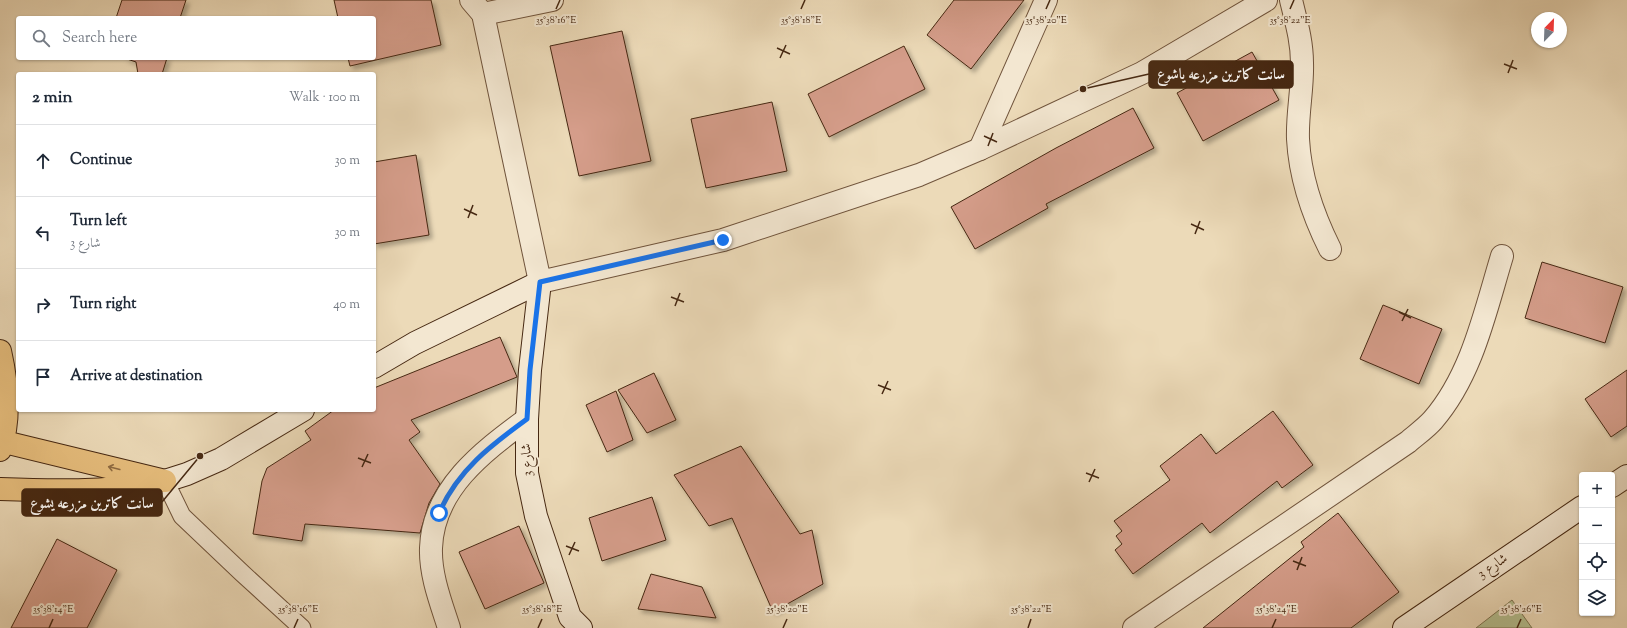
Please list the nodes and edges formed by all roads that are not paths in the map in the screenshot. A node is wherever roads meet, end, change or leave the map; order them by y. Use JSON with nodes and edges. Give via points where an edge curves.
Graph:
{"nodes":[{"id":1,"x":552,"y":0,"type":"edge"},
{"id":2,"x":1046,"y":0,"type":"edge"},
{"id":3,"x":1266,"y":0,"type":"edge"},
{"id":4,"x":1291,"y":0,"type":"edge"},
{"id":5,"x":477,"y":7,"type":"edge"},
{"id":6,"x":980,"y":150,"type":"junction"},
{"id":7,"x":1330,"y":249,"type":"dead end"},
{"id":8,"x":1502,"y":256,"type":"dead end"},
{"id":9,"x":540,"y":282,"type":"junction"},
{"id":10,"x":0,"y":351,"type":"edge"},
{"id":11,"x":376,"y":366,"type":"edge"},
{"id":12,"x":300,"y":412,"type":"edge"},
{"id":13,"x":527,"y":419,"type":"junction"},
{"id":14,"x":1,"y":444,"type":"edge"},
{"id":15,"x":1627,"y":476,"type":"edge"},
{"id":16,"x":165,"y":481,"type":"junction"},
{"id":17,"x":1615,"y":484,"type":"edge"},
{"id":18,"x":0,"y":489,"type":"edge"},
{"id":19,"x":1581,"y":508,"type":"edge"},
{"id":20,"x":302,"y":628,"type":"edge"},
{"id":21,"x":449,"y":628,"type":"edge"},
{"id":22,"x":581,"y":628,"type":"edge"},
{"id":23,"x":1134,"y":628,"type":"edge"},
{"id":24,"x":1404,"y":628,"type":"edge"}],
"edges":[{"from":1,"to":5,"type":"street"},
{"from":2,"to":6,"type":"street"},
{"from":3,"to":6,"type":"street","via":[[1142,73]]},
{"from":4,"to":7,"type":"street","via":[[1300,37],[1302,63],[1298,138],[1300,157],[1306,189],[1317,224]]},
{"from":5,"to":9,"type":"street","name":"شارع 3"},
{"from":6,"to":9,"type":"street","via":[[912,178],[723,240]]},
{"from":8,"to":23,"type":"street","via":[[1470,356],[1447,402],[1433,421],[1408,442]]},
{"from":9,"to":11,"type":"street","via":[[415,343]]},
{"from":9,"to":13,"type":"street","name":"شارع 3"},
{"from":10,"to":14,"type":"highway","via":[[7,406]]},
{"from":12,"to":16,"type":"street","via":[[221,459]]},
{"from":13,"to":21,"type":"street","via":[[469,466],[453,486],[439,513],[431,550],[435,578]]},
{"from":13,"to":22,"type":"street","name":"شارع 3","via":[[527,473],[536,516],[570,617]]},
{"from":16,"to":14,"type":"highway","one_way":true},
{"from":15,"to":17,"type":"street"},
{"from":16,"to":18,"type":"highway","via":[[129,488],[93,490]]},
{"from":16,"to":20,"type":"lane","via":[[182,516]]},
{"from":19,"to":24,"type":"street","name":"شارع 3"}]}
